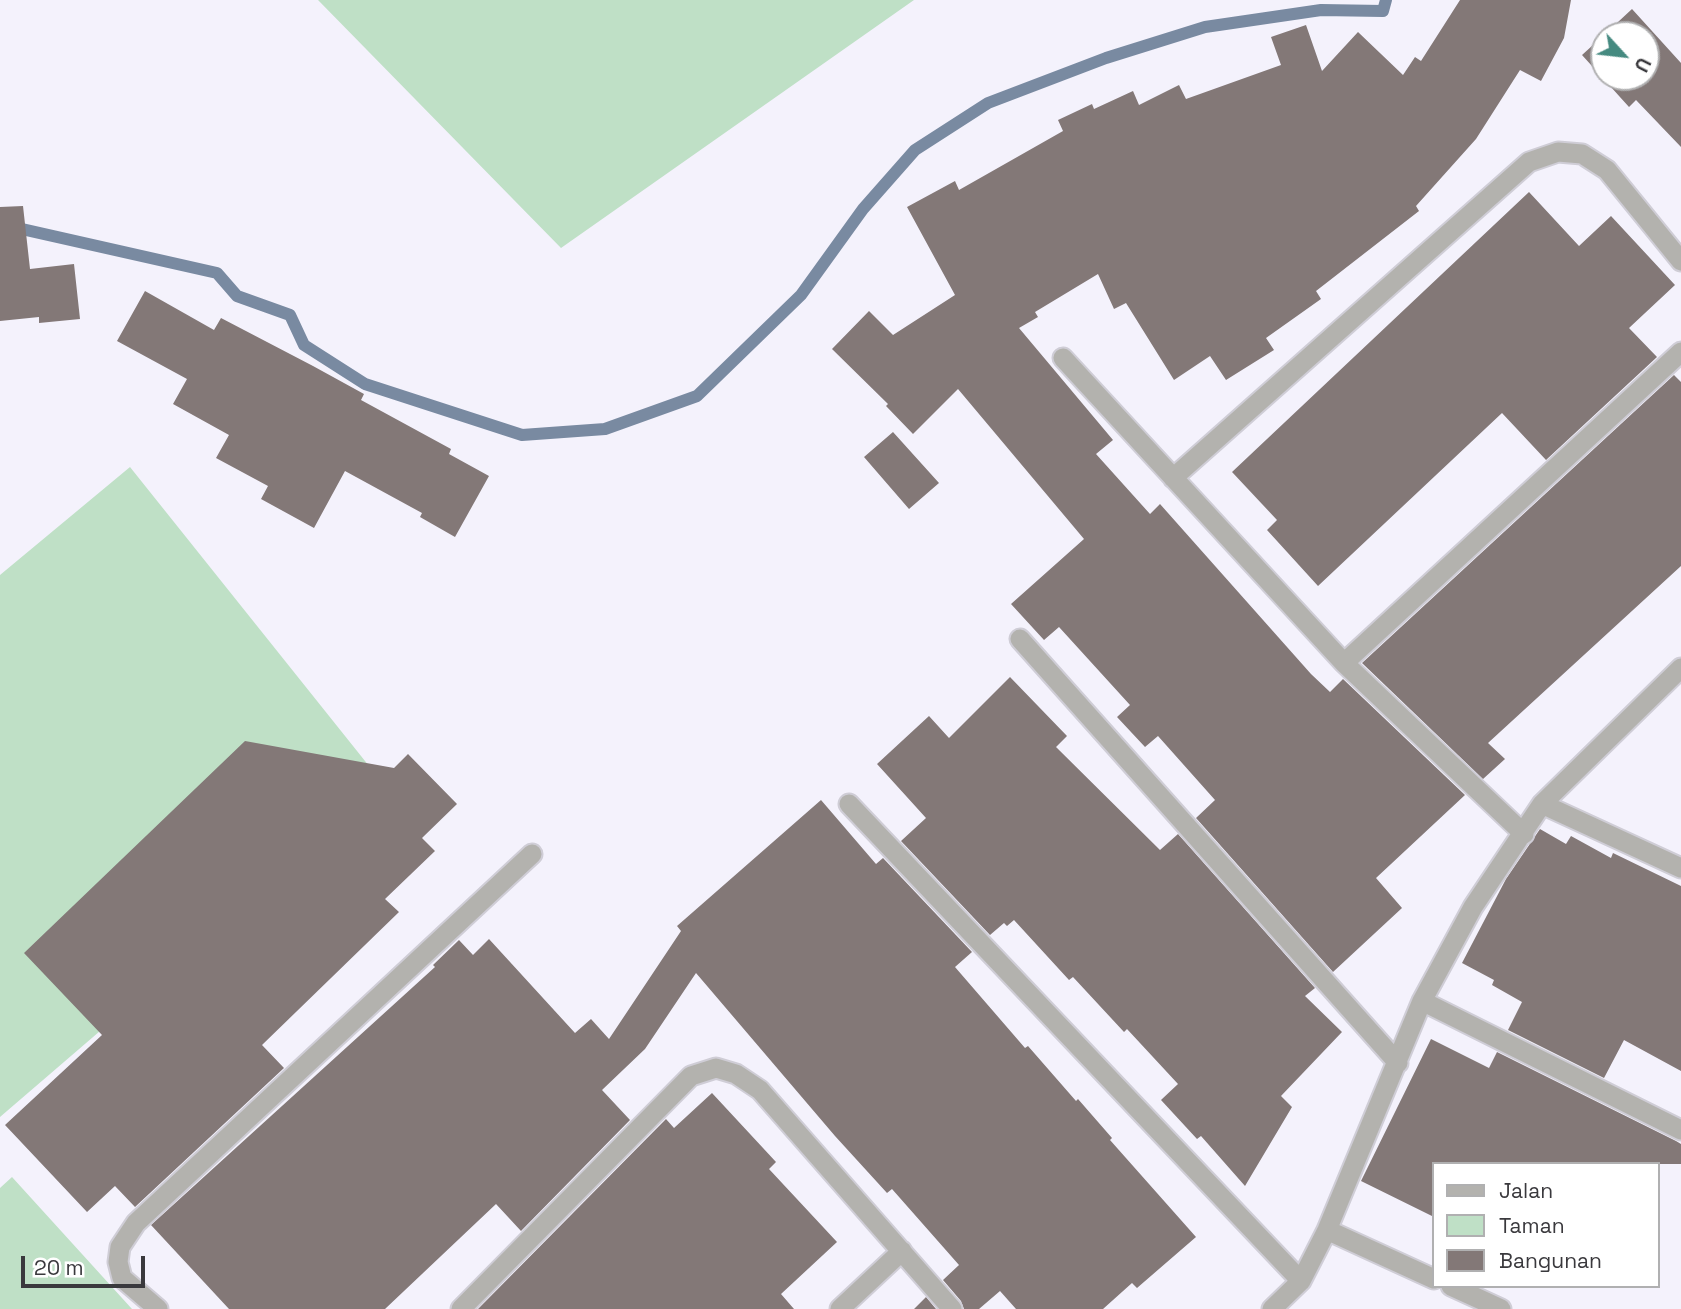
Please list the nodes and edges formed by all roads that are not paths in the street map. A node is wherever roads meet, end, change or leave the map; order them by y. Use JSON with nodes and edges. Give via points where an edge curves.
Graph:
{"nodes":[{"id":1,"x":1681,"y":261,"type":"edge"},
{"id":2,"x":1681,"y":352,"type":"edge"},
{"id":3,"x":1063,"y":358,"type":"dead end"},
{"id":4,"x":1173,"y":478,"type":"junction"},
{"id":5,"x":1020,"y":639,"type":"dead end"},
{"id":6,"x":1344,"y":663,"type":"junction"},
{"id":7,"x":1681,"y":668,"type":"edge"},
{"id":8,"x":849,"y":804,"type":"dead end"},
{"id":9,"x":1542,"y":804,"type":"junction"},
{"id":10,"x":1524,"y":834,"type":"junction"},
{"id":11,"x":532,"y":853,"type":"dead end"},
{"id":12,"x":1681,"y":868,"type":"edge"},
{"id":13,"x":1422,"y":1001,"type":"junction"},
{"id":14,"x":1398,"y":1063,"type":"junction"},
{"id":15,"x":1681,"y":1130,"type":"edge"},
{"id":16,"x":1327,"y":1230,"type":"junction"},
{"id":17,"x":902,"y":1251,"type":"junction"},
{"id":18,"x":1432,"y":1278,"type":"edge"},
{"id":19,"x":1301,"y":1281,"type":"junction"},
{"id":20,"x":1455,"y":1288,"type":"edge"},
{"id":21,"x":158,"y":1309,"type":"edge"},
{"id":22,"x":461,"y":1309,"type":"edge"},
{"id":23,"x":840,"y":1309,"type":"edge"},
{"id":24,"x":952,"y":1309,"type":"edge"},
{"id":25,"x":1272,"y":1309,"type":"edge"},
{"id":26,"x":1501,"y":1309,"type":"edge"}],
"edges":[{"from":1,"to":4,"type":"street","via":[[1607,170],[1582,154],[1558,152],[1529,162]]},
{"from":2,"to":6,"type":"street"},
{"from":3,"to":4,"type":"street"},
{"from":4,"to":6,"type":"street"},
{"from":5,"to":14,"type":"street"},
{"from":6,"to":10,"type":"street"},
{"from":7,"to":9,"type":"street"},
{"from":8,"to":19,"type":"street"},
{"from":9,"to":10,"type":"street"},
{"from":9,"to":12,"type":"street"},
{"from":10,"to":13,"type":"street","via":[[1474,907]]},
{"from":11,"to":21,"type":"street","via":[[136,1223],[120,1247],[122,1278]]},
{"from":13,"to":14,"type":"street"},
{"from":13,"to":15,"type":"street"},
{"from":14,"to":16,"type":"street"},
{"from":16,"to":18,"type":"street"},
{"from":16,"to":19,"type":"street"},
{"from":17,"to":22,"type":"street","via":[[760,1090],[736,1074],[716,1068],[691,1076]]},
{"from":17,"to":23,"type":"street"},
{"from":17,"to":24,"type":"street"},
{"from":19,"to":25,"type":"street"},
{"from":20,"to":26,"type":"street"}]}
